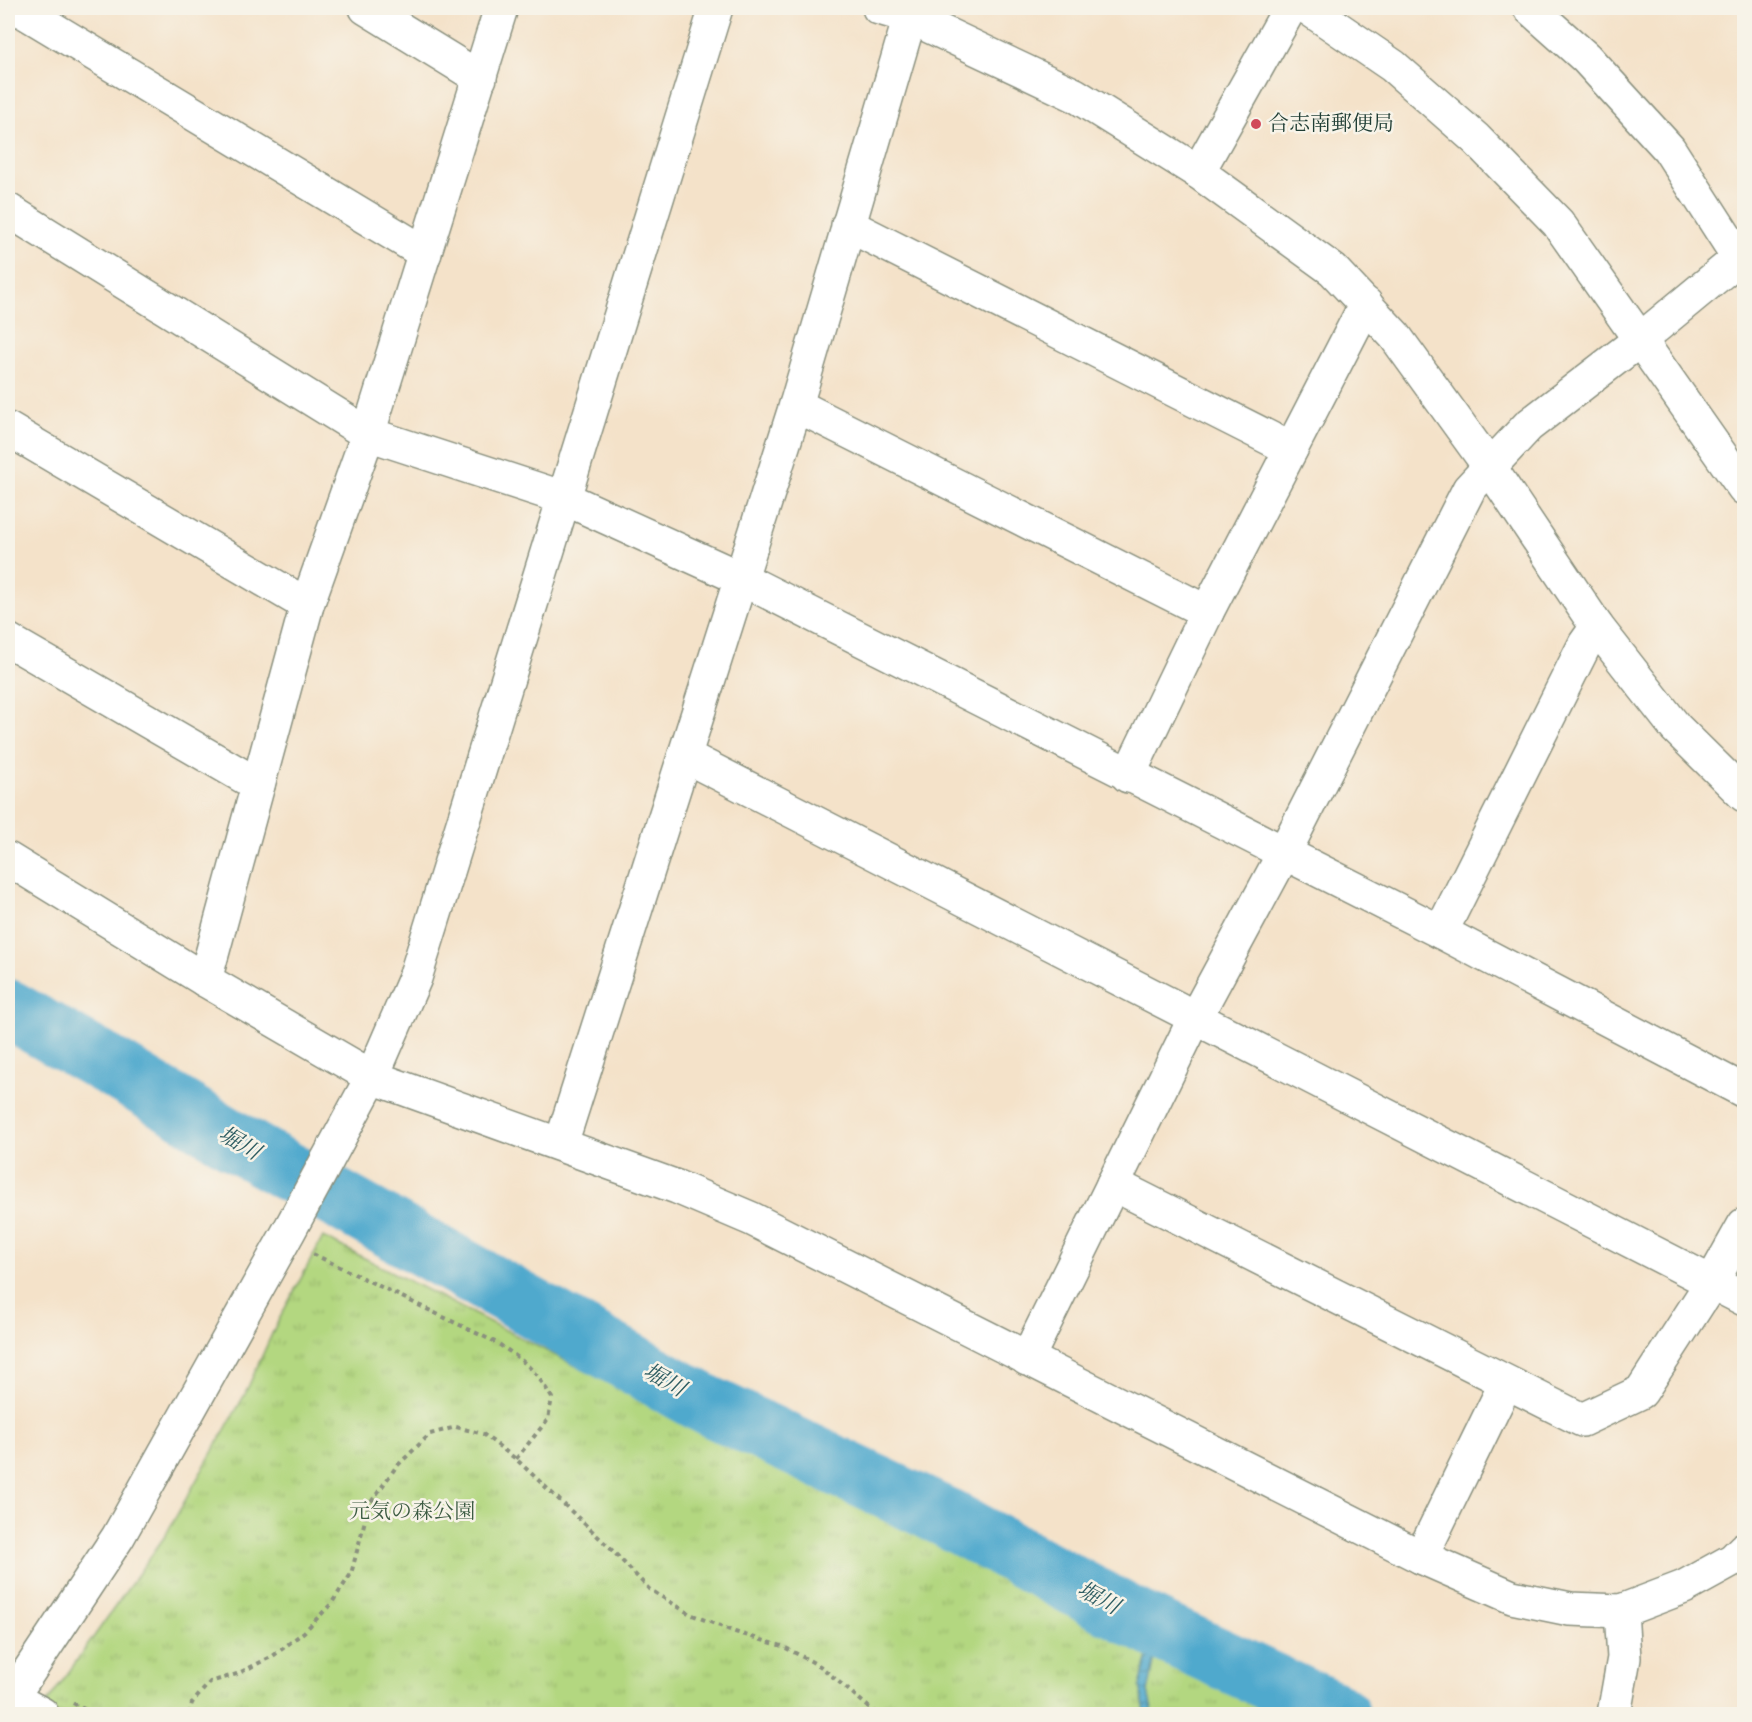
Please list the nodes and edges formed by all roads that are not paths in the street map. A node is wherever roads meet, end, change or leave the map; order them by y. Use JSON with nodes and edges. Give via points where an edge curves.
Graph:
{"nodes":[{"id":1,"x":16,"y":8,"type":"edge"},
{"id":2,"x":366,"y":8,"type":"edge"},
{"id":3,"x":501,"y":8,"type":"edge"},
{"id":4,"x":716,"y":8,"type":"edge"},
{"id":5,"x":879,"y":8,"type":"edge"},
{"id":6,"x":1290,"y":8,"type":"edge"},
{"id":7,"x":1308,"y":8,"type":"edge"},
{"id":8,"x":1530,"y":8,"type":"edge"},
{"id":9,"x":910,"y":17,"type":"junction"},
{"id":10,"x":8,"y":20,"type":"edge"},
{"id":11,"x":480,"y":78,"type":"junction"},
{"id":12,"x":1198,"y":172,"type":"junction"},
{"id":13,"x":8,"y":210,"type":"edge"},
{"id":14,"x":848,"y":225,"type":"junction"},
{"id":15,"x":426,"y":253,"type":"junction"},
{"id":16,"x":1743,"y":258,"type":"edge"},
{"id":17,"x":1366,"y":304,"type":"junction"},
{"id":18,"x":1641,"y":339,"type":"junction"},
{"id":19,"x":796,"y":405,"type":"junction"},
{"id":20,"x":8,"y":429,"type":"edge"},
{"id":21,"x":368,"y":434,"type":"junction"},
{"id":22,"x":1291,"y":449,"type":"junction"},
{"id":23,"x":1489,"y":466,"type":"junction"},
{"id":24,"x":1744,"y":488,"type":"edge"},
{"id":25,"x":564,"y":498,"type":"junction"},
{"id":26,"x":740,"y":578,"type":"junction"},
{"id":27,"x":307,"y":605,"type":"junction"},
{"id":28,"x":1207,"y":612,"type":"junction"},
{"id":29,"x":1597,"y":627,"type":"junction"},
{"id":30,"x":8,"y":640,"type":"edge"},
{"id":31,"x":684,"y":756,"type":"junction"},
{"id":32,"x":1128,"y":776,"type":"junction"},
{"id":33,"x":258,"y":785,"type":"junction"},
{"id":34,"x":1744,"y":795,"type":"edge"},
{"id":35,"x":1284,"y":853,"type":"junction"},
{"id":36,"x":8,"y":859,"type":"edge"},
{"id":37,"x":1441,"y":932,"type":"junction"},
{"id":38,"x":205,"y":980,"type":"junction"},
{"id":39,"x":1195,"y":1018,"type":"junction"},
{"id":40,"x":372,"y":1077,"type":"junction"},
{"id":41,"x":1744,"y":1091,"type":"edge"},
{"id":42,"x":561,"y":1144,"type":"junction"},
{"id":43,"x":1113,"y":1184,"type":"junction"},
{"id":44,"x":1744,"y":1225,"type":"edge"},
{"id":45,"x":1712,"y":1282,"type":"junction"},
{"id":46,"x":1744,"y":1299,"type":"edge"},
{"id":47,"x":1027,"y":1359,"type":"junction"},
{"id":48,"x":1506,"y":1383,"type":"junction"},
{"id":49,"x":1744,"y":1549,"type":"edge"},
{"id":50,"x":1421,"y":1557,"type":"junction"},
{"id":51,"x":1621,"y":1611,"type":"junction"},
{"id":52,"x":9,"y":1699,"type":"edge"},
{"id":53,"x":42,"y":1714,"type":"edge"},
{"id":54,"x":1614,"y":1714,"type":"edge"}],
"edges":[{"from":1,"to":10,"type":"street"},
{"from":1,"to":15,"type":"street"},
{"from":2,"to":11,"type":"street"},
{"from":3,"to":11,"type":"street"},
{"from":4,"to":25,"type":"street"},
{"from":5,"to":9,"type":"street"},
{"from":6,"to":12,"type":"street"},
{"from":7,"to":18,"type":"street","via":[[1393,66],[1476,139],[1558,223]]},
{"from":8,"to":16,"type":"street","via":[[1586,58],[1669,149]]},
{"from":9,"to":12,"type":"street","via":[[1075,95]]},
{"from":9,"to":14,"type":"street"},
{"from":11,"to":15,"type":"street"},
{"from":12,"to":17,"type":"street","via":[[1333,270]]},
{"from":13,"to":21,"type":"street"},
{"from":14,"to":19,"type":"street"},
{"from":14,"to":22,"type":"street"},
{"from":15,"to":21,"type":"street"},
{"from":16,"to":18,"type":"street"},
{"from":17,"to":22,"type":"street"},
{"from":17,"to":23,"type":"street","via":[[1395,336]]},
{"from":18,"to":23,"type":"street","via":[[1528,426]]},
{"from":18,"to":24,"type":"street"},
{"from":19,"to":26,"type":"street"},
{"from":19,"to":28,"type":"street"},
{"from":20,"to":27,"type":"street"},
{"from":21,"to":25,"type":"street"},
{"from":21,"to":27,"type":"street"},
{"from":22,"to":28,"type":"street"},
{"from":23,"to":29,"type":"street"},
{"from":23,"to":35,"type":"street","via":[[1469,489]]},
{"from":25,"to":26,"type":"street"},
{"from":25,"to":40,"type":"street","via":[[415,978]]},
{"from":26,"to":31,"type":"street"},
{"from":26,"to":32,"type":"street"},
{"from":27,"to":33,"type":"street"},
{"from":28,"to":32,"type":"street"},
{"from":29,"to":34,"type":"street","via":[[1676,728]]},
{"from":29,"to":37,"type":"street"},
{"from":30,"to":33,"type":"street"},
{"from":31,"to":39,"type":"street"},
{"from":31,"to":42,"type":"street"},
{"from":32,"to":35,"type":"street"},
{"from":33,"to":38,"type":"street"},
{"from":35,"to":37,"type":"street"},
{"from":35,"to":39,"type":"street"},
{"from":36,"to":38,"type":"street"},
{"from":37,"to":41,"type":"street"},
{"from":38,"to":40,"type":"street"},
{"from":39,"to":43,"type":"street"},
{"from":39,"to":45,"type":"street"},
{"from":40,"to":42,"type":"street"},
{"from":40,"to":52,"type":"street","via":[[118,1537]]},
{"from":42,"to":47,"type":"street","via":[[752,1219]]},
{"from":43,"to":47,"type":"street"},
{"from":43,"to":48,"type":"street"},
{"from":44,"to":45,"type":"street"},
{"from":45,"to":46,"type":"street"},
{"from":45,"to":48,"type":"street","via":[[1641,1392],[1582,1420]]},
{"from":47,"to":50,"type":"street"},
{"from":48,"to":50,"type":"street"},
{"from":49,"to":51,"type":"street","via":[[1733,1560],[1684,1587]]},
{"from":50,"to":51,"type":"street","via":[[1512,1597],[1570,1609]]},
{"from":51,"to":54,"type":"street","via":[[1624,1658]]},
{"from":52,"to":53,"type":"street"}]}
